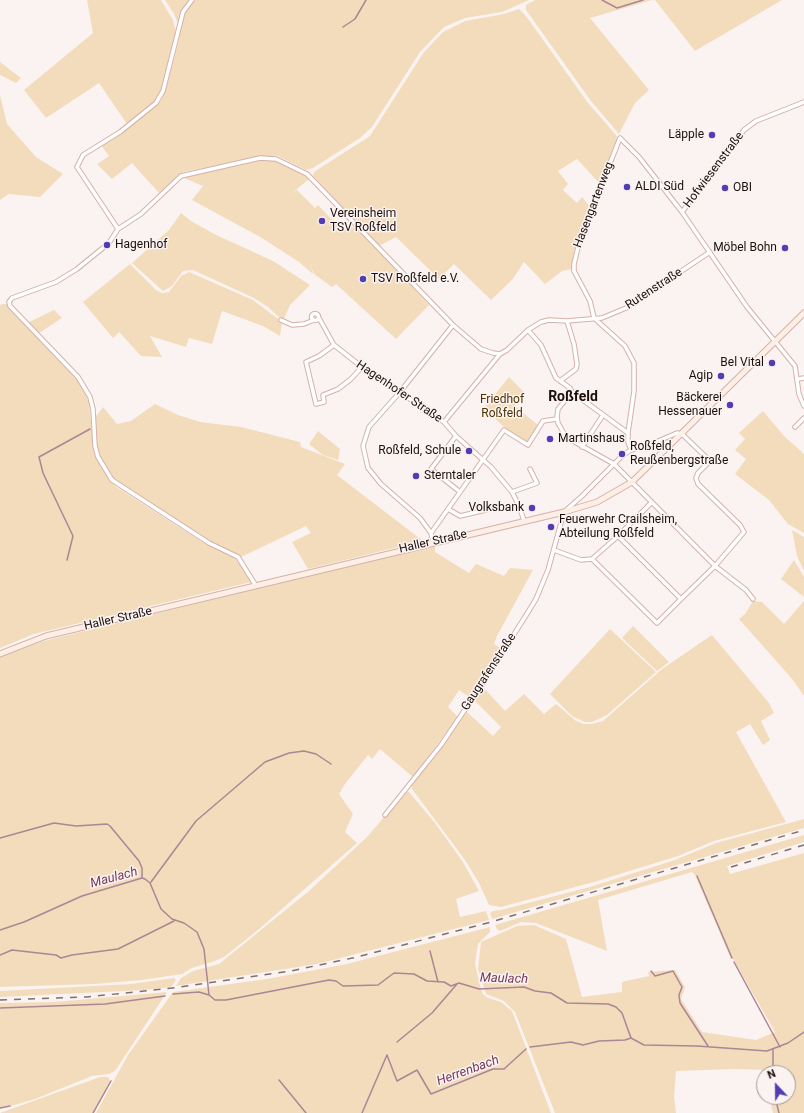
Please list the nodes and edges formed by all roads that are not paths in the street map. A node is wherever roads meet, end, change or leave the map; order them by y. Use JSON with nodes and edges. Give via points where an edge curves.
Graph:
{"nodes":[{"id":1,"x":192,"y":0,"type":"edge"},
{"id":2,"x":804,"y":102,"type":"edge"},
{"id":3,"x":682,"y":212,"type":"junction"},
{"id":4,"x":118,"y":229,"type":"junction"},
{"id":5,"x":710,"y":252,"type":"junction"},
{"id":6,"x":803,"y":314,"type":"edge"},
{"id":7,"x":319,"y":318,"type":"junction"},
{"id":8,"x":594,"y":318,"type":"junction"},
{"id":9,"x":281,"y":320,"type":"dead end"},
{"id":10,"x":314,"y":320,"type":"junction"},
{"id":11,"x":567,"y":321,"type":"junction"},
{"id":12,"x":453,"y":325,"type":"junction"},
{"id":13,"x":528,"y":330,"type":"junction"},
{"id":14,"x":775,"y":343,"type":"junction"},
{"id":15,"x":334,"y":345,"type":"junction"},
{"id":16,"x":500,"y":354,"type":"junction"},
{"id":17,"x":362,"y":367,"type":"junction"},
{"id":18,"x":804,"y":378,"type":"edge"},
{"id":19,"x":798,"y":379,"type":"junction"},
{"id":20,"x":560,"y":381,"type":"junction"},
{"id":21,"x":400,"y":392,"type":"junction"},
{"id":22,"x":572,"y":392,"type":"junction"},
{"id":23,"x":322,"y":395,"type":"junction"},
{"id":24,"x":314,"y":397,"type":"junction"},
{"id":25,"x":804,"y":406,"type":"edge"},
{"id":26,"x":603,"y":415,"type":"junction"},
{"id":27,"x":804,"y":418,"type":"edge"},
{"id":28,"x":557,"y":419,"type":"junction"},
{"id":29,"x":444,"y":422,"type":"junction"},
{"id":30,"x":795,"y":427,"type":"dead end"},
{"id":31,"x":628,"y":433,"type":"junction"},
{"id":32,"x":682,"y":434,"type":"junction"},
{"id":33,"x":456,"y":436,"type":"junction"},
{"id":34,"x":582,"y":447,"type":"junction"},
{"id":35,"x":631,"y":450,"type":"junction"},
{"id":36,"x":482,"y":460,"type":"junction"},
{"id":37,"x":614,"y":464,"type":"junction"},
{"id":38,"x":530,"y":469,"type":"dead end"},
{"id":39,"x":632,"y":482,"type":"junction"},
{"id":40,"x":460,"y":492,"type":"junction"},
{"id":41,"x":512,"y":492,"type":"junction"},
{"id":42,"x":582,"y":496,"type":"junction"},
{"id":43,"x":652,"y":502,"type":"junction"},
{"id":44,"x":587,"y":505,"type":"junction"},
{"id":45,"x":448,"y":509,"type":"junction"},
{"id":46,"x":490,"y":509,"type":"dead end"},
{"id":47,"x":564,"y":512,"type":"junction"},
{"id":48,"x":524,"y":521,"type":"junction"},
{"id":49,"x":431,"y":533,"type":"junction"},
{"id":50,"x":618,"y":536,"type":"junction"},
{"id":51,"x":433,"y":542,"type":"junction"},
{"id":52,"x":554,"y":550,"type":"junction"},
{"id":53,"x":592,"y":559,"type":"junction"},
{"id":54,"x":715,"y":566,"type":"junction"},
{"id":55,"x":256,"y":586,"type":"junction"},
{"id":56,"x":681,"y":599,"type":"junction"},
{"id":57,"x":753,"y":599,"type":"dead end"},
{"id":58,"x":0,"y":654,"type":"edge"},
{"id":59,"x":385,"y":815,"type":"dead end"}],
"edges":[{"from":1,"to":4,"type":"street","via":[[183,12],[163,91],[156,103],[120,132],[83,155],[77,167]]},
{"from":2,"to":3,"type":"street","name":"Hofwiesenstraße","via":[[756,121],[744,130]]},
{"from":3,"to":5,"type":"street","name":"Hofwiesenstraße"},
{"from":3,"to":8,"type":"street","name":"Hasengartenweg","via":[[639,157],[620,138],[580,239],[574,264],[576,276],[590,302]]},
{"from":4,"to":12,"type":"street","via":[[141,214],[181,176],[269,158],[289,164],[307,174]]},
{"from":4,"to":55,"type":"street","via":[[110,243],[77,269],[56,282],[12,298],[10,306],[81,382],[90,397],[95,446],[98,457],[112,480],[209,543],[238,557]]},
{"from":5,"to":8,"type":"street","name":"Rutenstraße","via":[[626,308],[602,318]]},
{"from":5,"to":14,"type":"street","name":"Hofwiesenstraße"},
{"from":6,"to":14,"type":"main road","name":"Haller Straße"},
{"from":7,"to":10,"type":"street"},
{"from":7,"to":10,"type":"street","via":[[318,314],[314,313]]},
{"from":7,"to":15,"type":"street","name":"Hagenhofer Straße"},
{"from":8,"to":11,"type":"street","name":"Rutenstraße"},
{"from":8,"to":31,"type":"street","via":[[625,346],[634,363],[634,391]]},
{"from":9,"to":10,"type":"street","via":[[292,325]]},
{"from":11,"to":13,"type":"street","name":"Rutenstraße","via":[[549,320]]},
{"from":11,"to":20,"type":"street","via":[[577,364],[576,369]]},
{"from":12,"to":16,"type":"street","via":[[481,349]]},
{"from":12,"to":21,"type":"street"},
{"from":13,"to":16,"type":"street","name":"Rutenstraße"},
{"from":13,"to":20,"type":"street","via":[[541,345],[556,378]]},
{"from":14,"to":19,"type":"street","name":"Hofwiesenstraße","via":[[795,366]]},
{"from":14,"to":32,"type":"main road","name":"Haller Straße"},
{"from":15,"to":17,"type":"street","name":"Hagenhofer Straße"},
{"from":15,"to":24,"type":"street","via":[[306,362]]},
{"from":16,"to":29,"type":"street","name":"Rutenstraße"},
{"from":17,"to":21,"type":"street","name":"Hagenhofer Straße"},
{"from":17,"to":23,"type":"street","via":[[338,389]]},
{"from":18,"to":19,"type":"street"},
{"from":19,"to":25,"type":"street","name":"Hofwiesenstraße","via":[[799,394]]},
{"from":20,"to":22,"type":"street"},
{"from":21,"to":29,"type":"street","name":"Hagenhofer Straße"},
{"from":21,"to":49,"type":"street","via":[[369,427],[363,446],[364,458],[368,468],[381,484],[420,518]]},
{"from":22,"to":26,"type":"street"},
{"from":22,"to":28,"type":"street","via":[[558,409]]},
{"from":23,"to":24,"type":"street"},
{"from":23,"to":24,"type":"street","via":[[324,402],[316,404]]},
{"from":26,"to":31,"type":"street"},
{"from":26,"to":34,"type":"street"},
{"from":27,"to":30,"type":"street"},
{"from":28,"to":34,"type":"street","via":[[566,437]]},
{"from":28,"to":36,"type":"street","via":[[543,422],[528,445],[504,430]]},
{"from":29,"to":33,"type":"street","name":"Hagenhofer Straße"},
{"from":31,"to":35,"type":"street"},
{"from":32,"to":35,"type":"street","via":[[678,433]]},
{"from":32,"to":39,"type":"main road","name":"Haller Straße"},
{"from":32,"to":54,"type":"street","via":[[710,460],[698,473],[698,484],[744,532]]},
{"from":33,"to":36,"type":"street","name":"Hagenhofer Straße"},
{"from":33,"to":40,"type":"street","via":[[431,469]]},
{"from":34,"to":37,"type":"street"},
{"from":35,"to":37,"type":"street"},
{"from":36,"to":40,"type":"street"},
{"from":36,"to":41,"type":"street","name":"Hagenhofer Straße"},
{"from":37,"to":39,"type":"street"},
{"from":37,"to":42,"type":"street"},
{"from":38,"to":41,"type":"street","via":[[537,483]]},
{"from":39,"to":43,"type":"street"},
{"from":39,"to":44,"type":"main road","name":"Haller Straße","via":[[618,492]]},
{"from":40,"to":45,"type":"street"},
{"from":41,"to":48,"type":"street","name":"Hagenhofer Straße"},
{"from":42,"to":44,"type":"street"},
{"from":42,"to":47,"type":"street"},
{"from":43,"to":50,"type":"street"},
{"from":43,"to":54,"type":"street"},
{"from":44,"to":47,"type":"main road","name":"Haller Straße"},
{"from":45,"to":46,"type":"street","via":[[460,516]]},
{"from":45,"to":49,"type":"street"},
{"from":47,"to":48,"type":"main road","name":"Haller Straße"},
{"from":47,"to":52,"type":"street","name":"Gaugrafenstraße"},
{"from":48,"to":51,"type":"main road","name":"Haller Straße"},
{"from":49,"to":51,"type":"street"},
{"from":50,"to":53,"type":"street"},
{"from":50,"to":56,"type":"street"},
{"from":51,"to":55,"type":"main road","name":"Haller Straße"},
{"from":52,"to":53,"type":"street","via":[[580,560]]},
{"from":52,"to":59,"type":"street","name":"Gaugrafenstraße","via":[[536,598],[483,683],[441,745]]},
{"from":53,"to":56,"type":"street","via":[[657,623]]},
{"from":54,"to":56,"type":"street"},
{"from":54,"to":57,"type":"street","via":[[746,590]]},
{"from":55,"to":58,"type":"main road","name":"Haller Straße","via":[[46,636]]}]}
